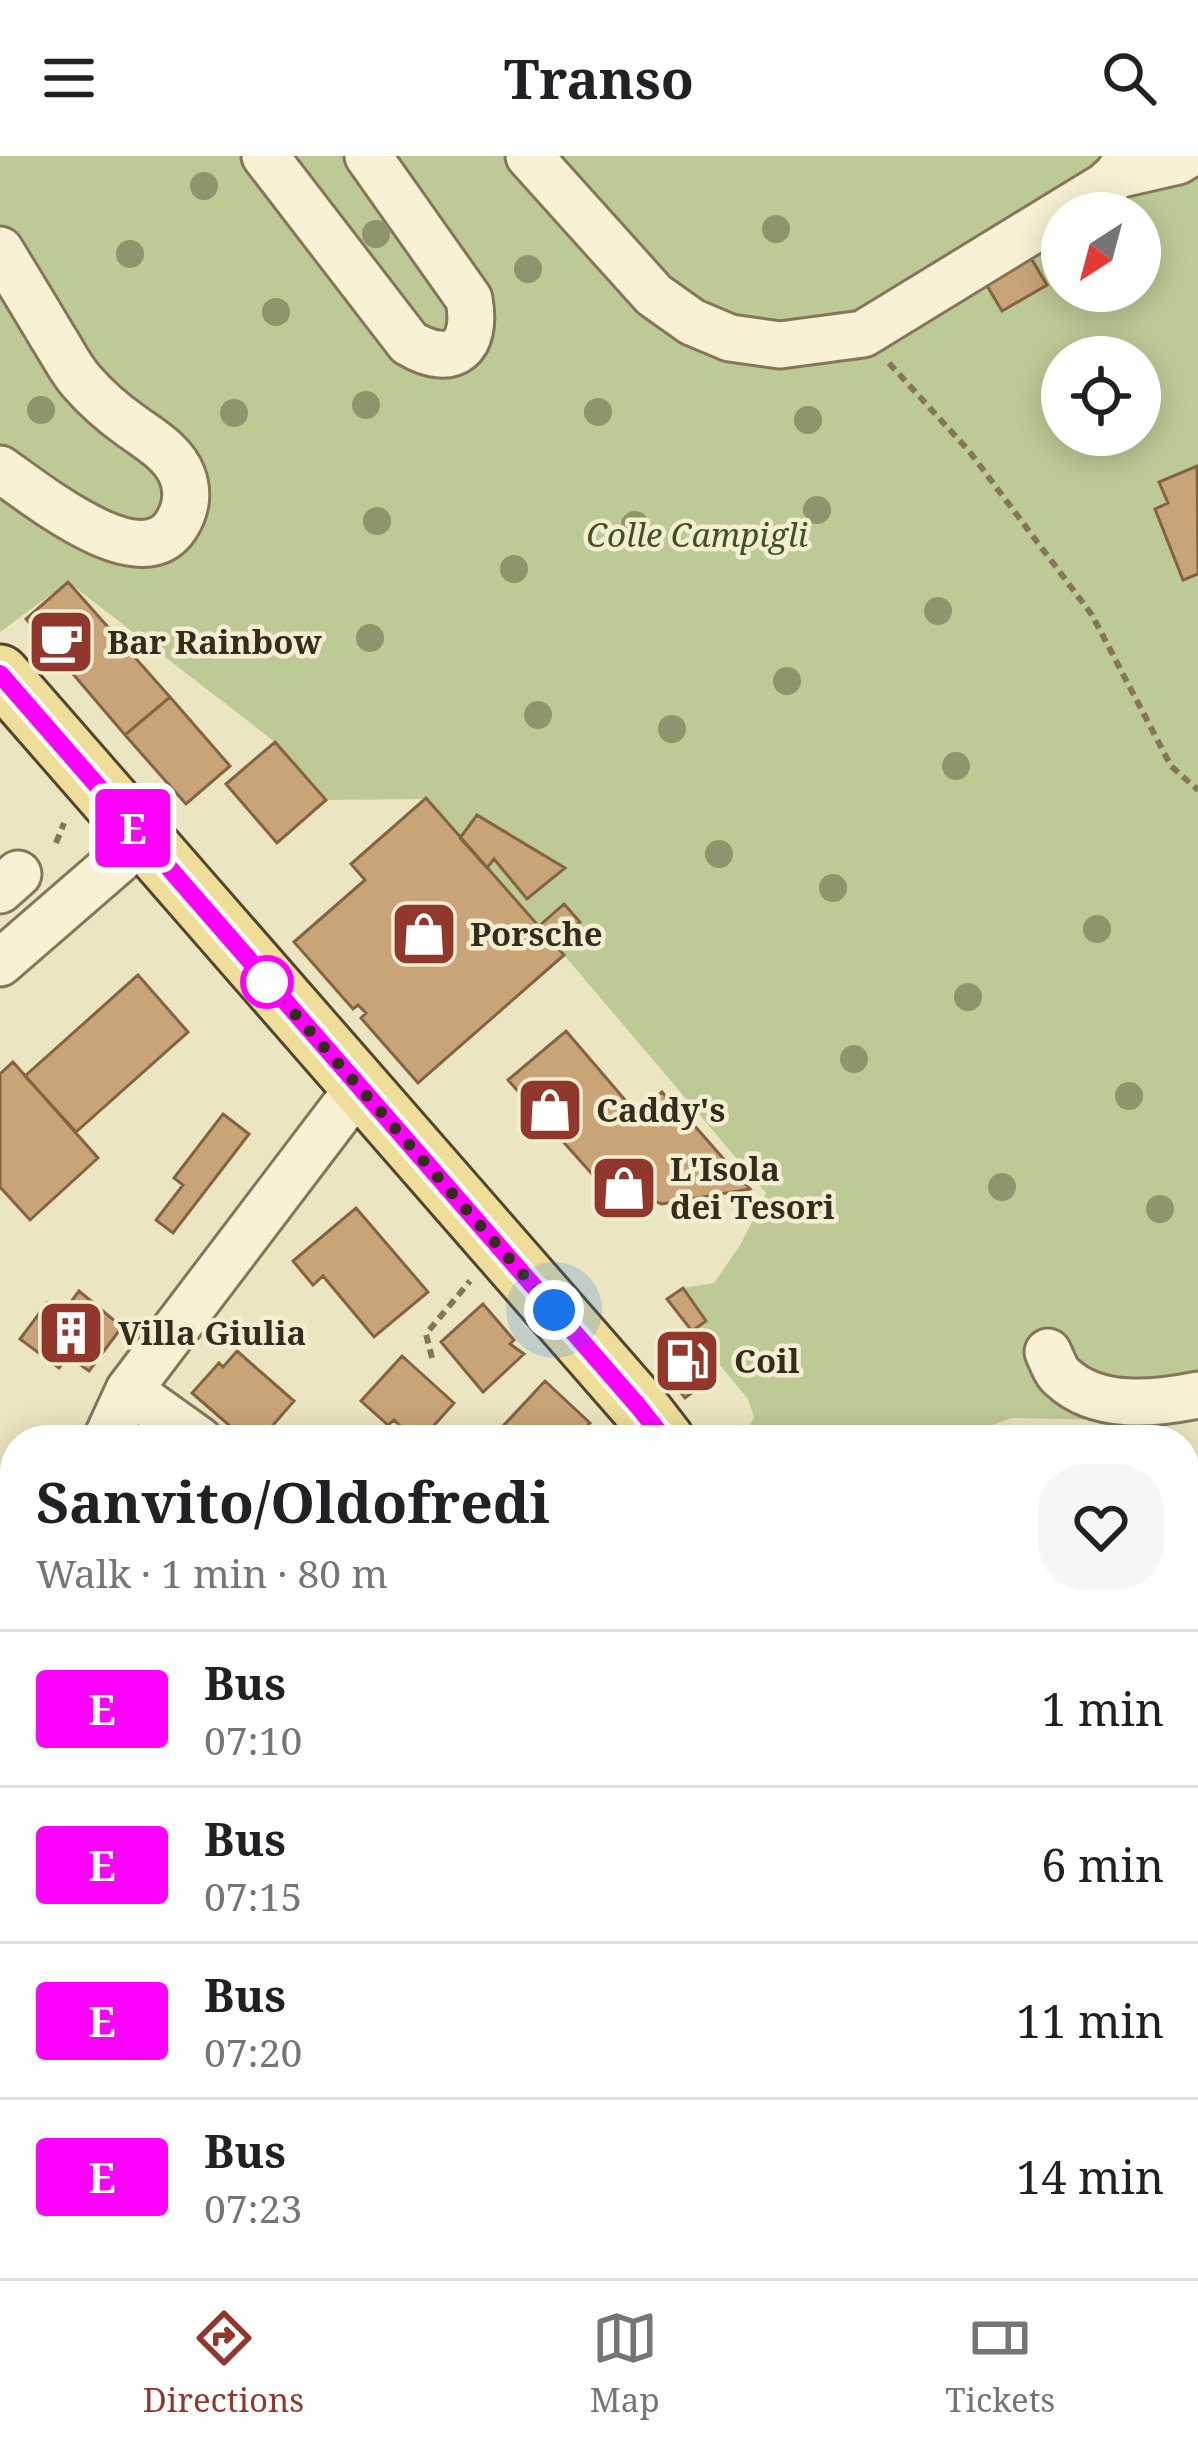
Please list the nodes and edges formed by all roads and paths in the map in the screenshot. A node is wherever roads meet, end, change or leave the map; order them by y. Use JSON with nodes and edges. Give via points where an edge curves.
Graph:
{"nodes":[{"id":1,"x":265,"y":156,"type":"edge"},
{"id":2,"x":368,"y":156,"type":"edge"},
{"id":3,"x":529,"y":156,"type":"edge"},
{"id":4,"x":1186,"y":156,"type":"edge"},
{"id":5,"x":1123,"y":165,"type":"edge"},
{"id":6,"x":0,"y":250,"type":"edge"},
{"id":7,"x":863,"y":334,"type":"junction"},
{"id":8,"x":0,"y":469,"type":"edge"},
{"id":9,"x":0,"y":674,"type":"edge"},
{"id":10,"x":1198,"y":790,"type":"edge"},
{"id":11,"x":64,"y":823,"type":"dead end"},
{"id":12,"x":142,"y":839,"type":"junction"},
{"id":13,"x":56,"y":843,"type":"dead end"},
{"id":14,"x":0,"y":963,"type":"edge"},
{"id":15,"x":358,"y":1087,"type":"junction"},
{"id":16,"x":481,"y":1270,"type":"dead end"},
{"id":17,"x":1048,"y":1352,"type":"dead end"},
{"id":18,"x":432,"y":1358,"type":"dead end"},
{"id":19,"x":129,"y":1390,"type":"junction"},
{"id":20,"x":1198,"y":1395,"type":"edge"},
{"id":21,"x":113,"y":1425,"type":"edge"},
{"id":22,"x":178,"y":1425,"type":"edge"},
{"id":23,"x":653,"y":1425,"type":"edge"}],
"edges":[{"from":1,"to":2,"type":"street","via":[[409,343],[448,355],[471,333],[469,299]]},
{"from":3,"to":7,"type":"street","via":[[654,296],[692,322],[780,345]]},
{"from":4,"to":5,"type":"street"},
{"from":5,"to":7,"type":"street","via":[[1105,186]]},
{"from":6,"to":8,"type":"street","via":[[78,378],[158,445],[181,472],[187,496],[170,535],[129,544]]},
{"from":7,"to":10,"type":"path","via":[[969,451],[1092,615],[1171,766]]},
{"from":9,"to":12,"type":"main road"},
{"from":11,"to":13,"type":"path"},
{"from":12,"to":14,"type":"street"},
{"from":12,"to":15,"type":"main road"},
{"from":15,"to":19,"type":"street"},
{"from":15,"to":23,"type":"main road"},
{"from":16,"to":18,"type":"path","via":[[426,1334]]},
{"from":17,"to":20,"type":"street","via":[[1059,1375],[1092,1396],[1158,1403]]},
{"from":19,"to":21,"type":"street"},
{"from":19,"to":22,"type":"street"}]}
